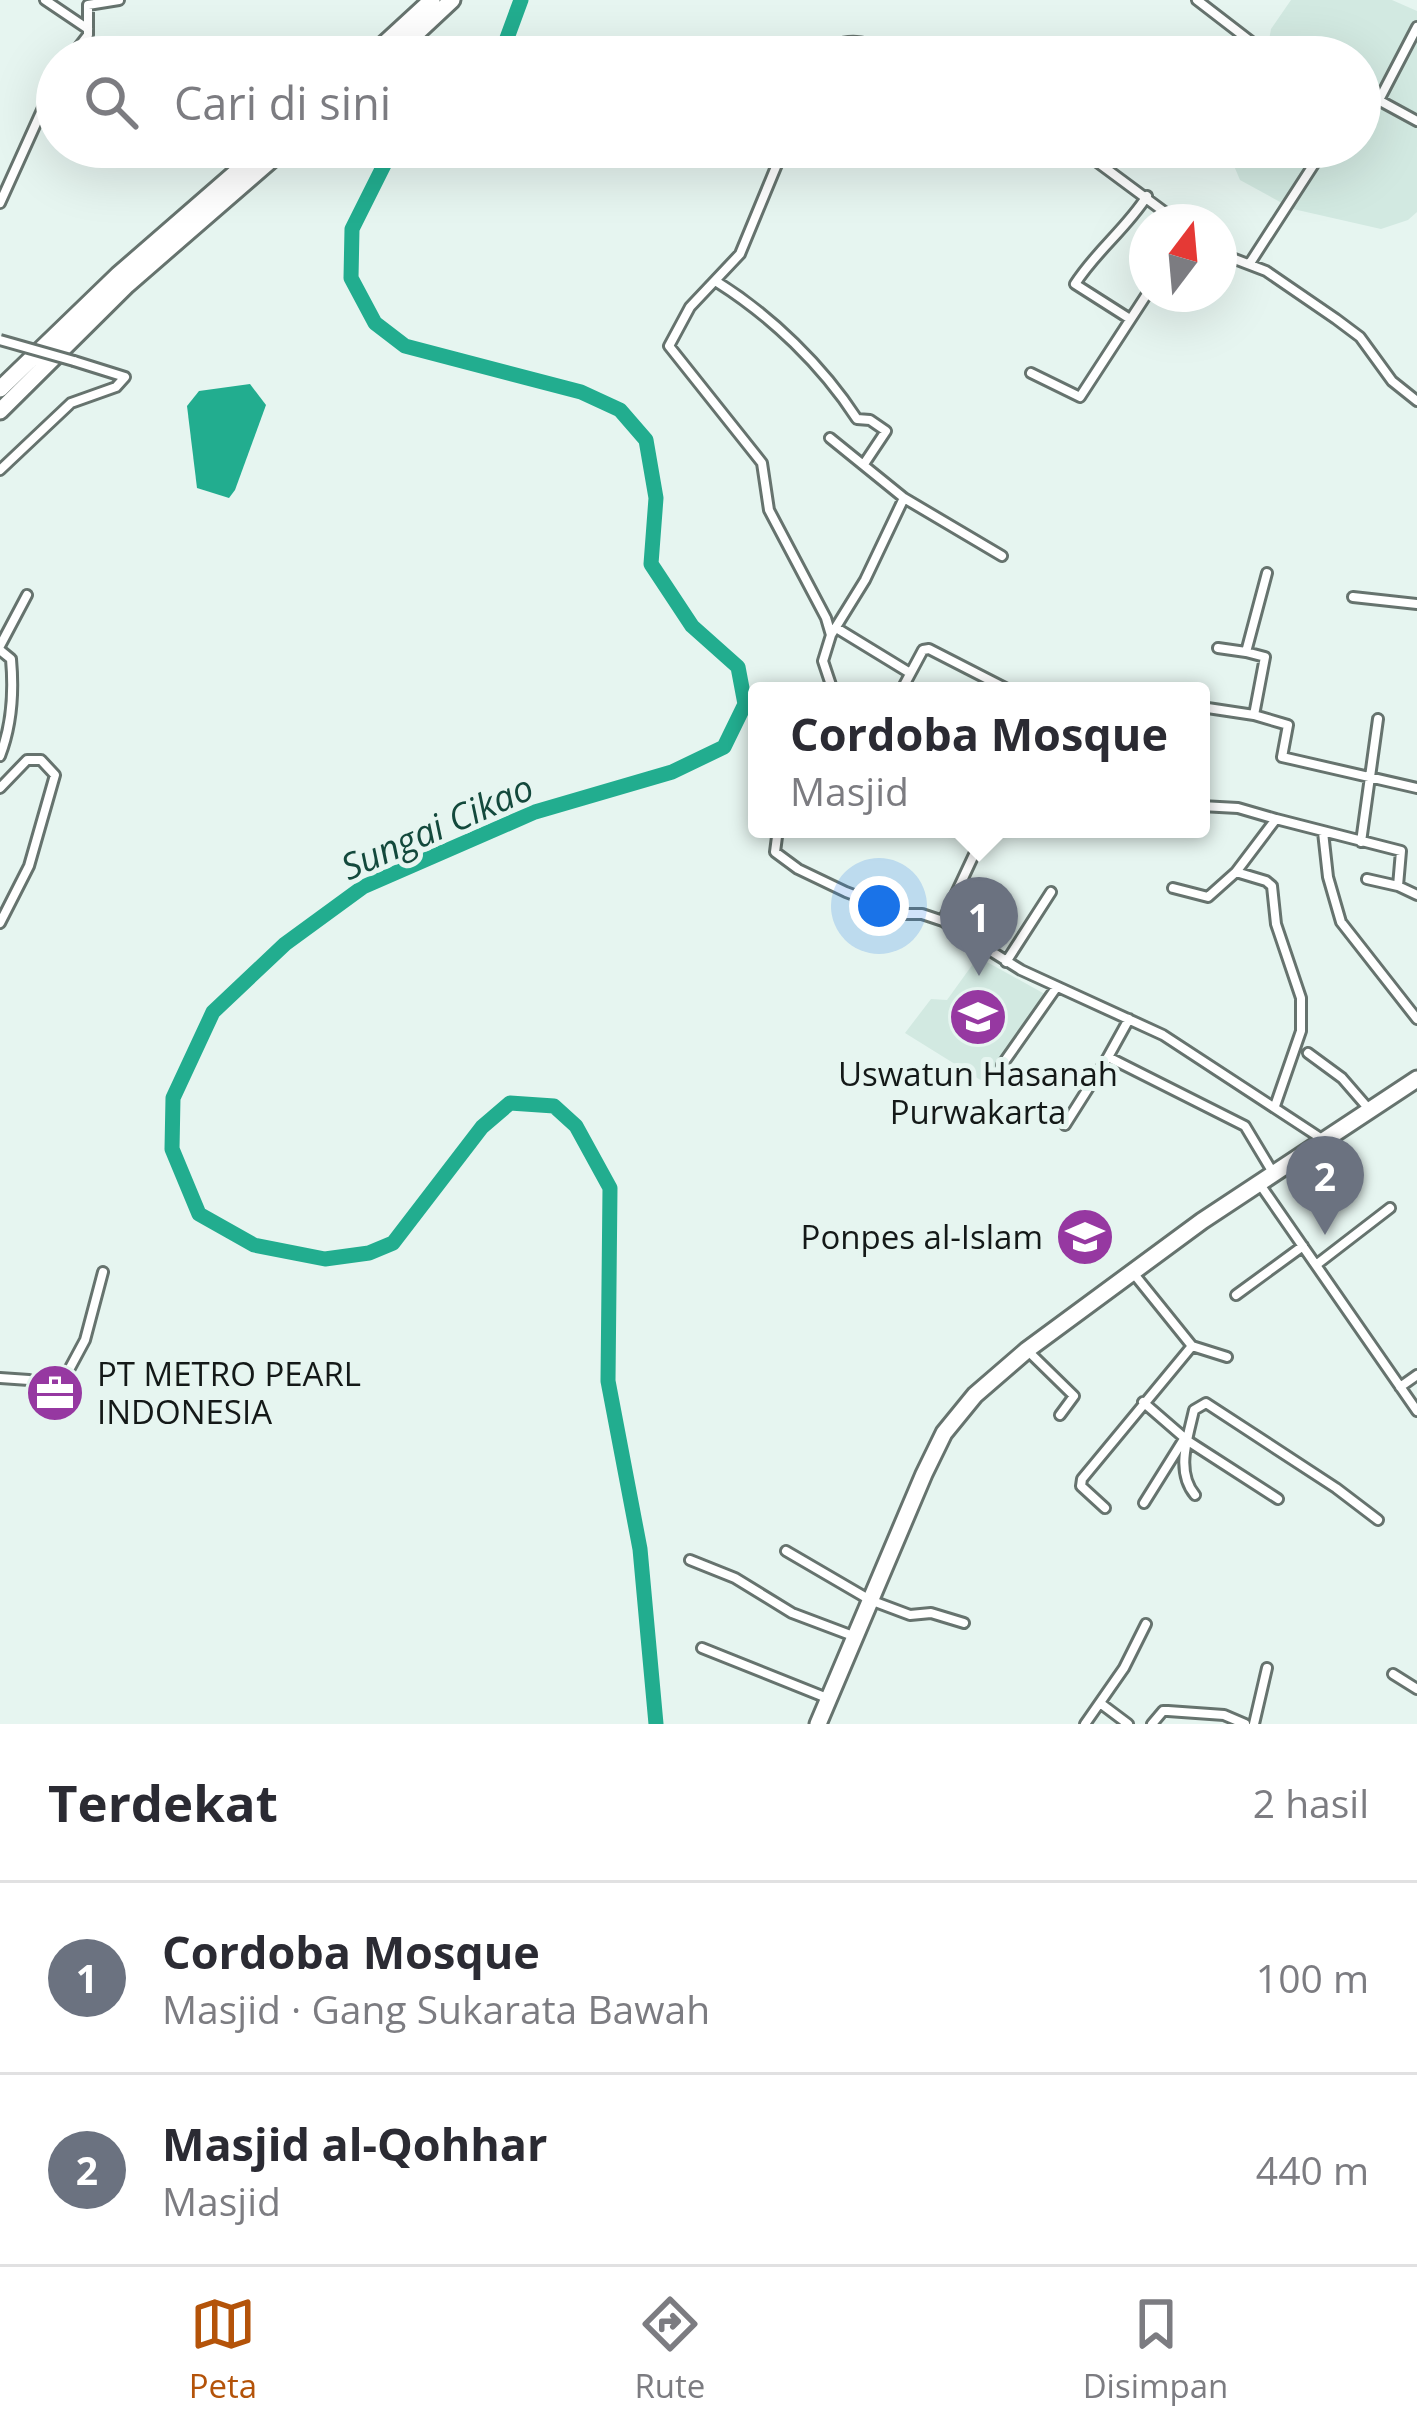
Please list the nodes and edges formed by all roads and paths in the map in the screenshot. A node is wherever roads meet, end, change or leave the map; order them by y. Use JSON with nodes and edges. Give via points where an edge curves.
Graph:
{"nodes":[{"id":1,"x":45,"y":0,"type":"edge"},
{"id":2,"x":119,"y":0,"type":"edge"},
{"id":3,"x":432,"y":0,"type":"edge"},
{"id":4,"x":452,"y":0,"type":"edge"},
{"id":5,"x":1197,"y":0,"type":"edge"},
{"id":6,"x":1417,"y":27,"type":"edge"},
{"id":7,"x":89,"y":30,"type":"junction"},
{"id":8,"x":85,"y":36,"type":"edge"},
{"id":9,"x":393,"y":36,"type":"edge"},
{"id":10,"x":413,"y":36,"type":"edge"},
{"id":11,"x":1244,"y":36,"type":"edge"},
{"id":12,"x":1381,"y":96,"type":"edge"},
{"id":13,"x":1381,"y":101,"type":"edge"},
{"id":14,"x":1417,"y":121,"type":"edge"},
{"id":15,"x":36,"y":123,"type":"edge"},
{"id":16,"x":242,"y":168,"type":"edge"},
{"id":17,"x":262,"y":168,"type":"edge"},
{"id":18,"x":776,"y":168,"type":"edge"},
{"id":19,"x":1107,"y":168,"type":"edge"},
{"id":20,"x":1311,"y":168,"type":"edge"},
{"id":21,"x":1147,"y":196,"type":"junction"},
{"id":22,"x":0,"y":203,"type":"edge"},
{"id":23,"x":1157,"y":204,"type":"edge"},
{"id":24,"x":1237,"y":259,"type":"edge"},
{"id":25,"x":1250,"y":263,"type":"junction"},
{"id":26,"x":717,"y":282,"type":"junction"},
{"id":27,"x":1135,"y":312,"type":"edge"},
{"id":28,"x":1130,"y":319,"type":"junction"},
{"id":29,"x":0,"y":340,"type":"edge"},
{"id":30,"x":1031,"y":373,"type":"dead end"},
{"id":31,"x":0,"y":389,"type":"edge"},
{"id":32,"x":1417,"y":401,"type":"edge"},
{"id":33,"x":0,"y":410,"type":"edge"},
{"id":34,"x":830,"y":438,"type":"dead end"},
{"id":35,"x":863,"y":464,"type":"junction"},
{"id":36,"x":0,"y":470,"type":"edge"},
{"id":37,"x":904,"y":498,"type":"junction"},
{"id":38,"x":1002,"y":556,"type":"dead end"},
{"id":39,"x":1267,"y":573,"type":"dead end"},
{"id":40,"x":27,"y":595,"type":"dead end"},
{"id":41,"x":1353,"y":597,"type":"dead end"},
{"id":42,"x":1417,"y":604,"type":"edge"},
{"id":43,"x":834,"y":632,"type":"junction"},
{"id":44,"x":0,"y":648,"type":"edge"},
{"id":45,"x":1218,"y":648,"type":"dead end"},
{"id":46,"x":1246,"y":652,"type":"junction"},
{"id":47,"x":910,"y":673,"type":"junction"},
{"id":48,"x":831,"y":682,"type":"edge"},
{"id":49,"x":906,"y":682,"type":"edge"},
{"id":50,"x":994,"y":682,"type":"edge"},
{"id":51,"x":1210,"y":708,"type":"edge"},
{"id":52,"x":1254,"y":715,"type":"junction"},
{"id":53,"x":1378,"y":719,"type":"dead end"},
{"id":54,"x":0,"y":756,"type":"edge"},
{"id":55,"x":1370,"y":777,"type":"junction"},
{"id":56,"x":0,"y":788,"type":"edge"},
{"id":57,"x":1417,"y":788,"type":"edge"},
{"id":58,"x":1210,"y":806,"type":"edge"},
{"id":59,"x":1276,"y":819,"type":"junction"},
{"id":60,"x":1323,"y":832,"type":"junction"},
{"id":61,"x":777,"y":838,"type":"edge"},
{"id":62,"x":982,"y":838,"type":"edge"},
{"id":63,"x":1361,"y":842,"type":"junction"},
{"id":64,"x":1236,"y":872,"type":"junction"},
{"id":65,"x":1366,"y":879,"type":"dead end"},
{"id":66,"x":1398,"y":886,"type":"junction"},
{"id":67,"x":1173,"y":888,"type":"dead end"},
{"id":68,"x":1051,"y":892,"type":"dead end"},
{"id":69,"x":1417,"y":895,"type":"edge"},
{"id":70,"x":943,"y":921,"type":"junction"},
{"id":71,"x":0,"y":923,"type":"edge"},
{"id":72,"x":1006,"y":962,"type":"junction"},
{"id":73,"x":1056,"y":988,"type":"junction"},
{"id":74,"x":1130,"y":1019,"type":"junction"},
{"id":75,"x":1417,"y":1019,"type":"edge"},
{"id":76,"x":1308,"y":1053,"type":"dead end"},
{"id":77,"x":1108,"y":1057,"type":"junction"},
{"id":78,"x":1002,"y":1065,"type":"dead end"},
{"id":79,"x":1417,"y":1079,"type":"edge"},
{"id":80,"x":1275,"y":1106,"type":"junction"},
{"id":81,"x":1368,"y":1108,"type":"junction"},
{"id":82,"x":1065,"y":1125,"type":"dead end"},
{"id":83,"x":1324,"y":1141,"type":"junction"},
{"id":84,"x":1265,"y":1183,"type":"junction"},
{"id":85,"x":1390,"y":1208,"type":"dead end"},
{"id":86,"x":1303,"y":1246,"type":"junction"},
{"id":87,"x":1316,"y":1264,"type":"junction"},
{"id":88,"x":103,"y":1272,"type":"dead end"},
{"id":89,"x":1133,"y":1273,"type":"junction"},
{"id":90,"x":1236,"y":1295,"type":"dead end"},
{"id":91,"x":1192,"y":1346,"type":"junction"},
{"id":92,"x":1027,"y":1350,"type":"junction"},
{"id":93,"x":1227,"y":1358,"type":"dead end"},
{"id":94,"x":1417,"y":1375,"type":"edge"},
{"id":95,"x":0,"y":1378,"type":"edge"},
{"id":96,"x":1400,"y":1387,"type":"junction"},
{"id":97,"x":1143,"y":1402,"type":"junction"},
{"id":98,"x":1417,"y":1411,"type":"edge"},
{"id":99,"x":1060,"y":1414,"type":"dead end"},
{"id":100,"x":1186,"y":1439,"type":"junction"},
{"id":101,"x":1195,"y":1495,"type":"dead end"},
{"id":102,"x":1278,"y":1499,"type":"dead end"},
{"id":103,"x":1144,"y":1503,"type":"dead end"},
{"id":104,"x":1105,"y":1508,"type":"dead end"},
{"id":105,"x":1378,"y":1520,"type":"dead end"},
{"id":106,"x":786,"y":1551,"type":"dead end"},
{"id":107,"x":690,"y":1560,"type":"dead end"},
{"id":108,"x":869,"y":1600,"type":"junction"},
{"id":109,"x":964,"y":1623,"type":"dead end"},
{"id":110,"x":1145,"y":1624,"type":"dead end"},
{"id":111,"x":854,"y":1636,"type":"junction"},
{"id":112,"x":702,"y":1648,"type":"dead end"},
{"id":113,"x":1267,"y":1669,"type":"dead end"},
{"id":114,"x":1393,"y":1674,"type":"dead end"},
{"id":115,"x":1417,"y":1689,"type":"edge"},
{"id":116,"x":829,"y":1698,"type":"junction"},
{"id":117,"x":1100,"y":1703,"type":"junction"},
{"id":118,"x":818,"y":1724,"type":"edge"},
{"id":119,"x":1085,"y":1724,"type":"edge"},
{"id":120,"x":1128,"y":1724,"type":"edge"},
{"id":121,"x":1152,"y":1724,"type":"edge"},
{"id":122,"x":1249,"y":1724,"type":"edge"}],
"edges":[{"from":1,"to":7,"type":"street"},
{"from":2,"to":7,"type":"street","via":[[88,5]]},
{"from":3,"to":9,"type":"highway"},
{"from":4,"to":10,"type":"highway"},
{"from":5,"to":11,"type":"street"},
{"from":6,"to":12,"type":"street"},
{"from":7,"to":8,"type":"street"},
{"from":13,"to":14,"type":"street"},
{"from":15,"to":22,"type":"street"},
{"from":16,"to":31,"type":"highway"},
{"from":17,"to":33,"type":"highway"},
{"from":18,"to":26,"type":"street","via":[[742,250]]},
{"from":19,"to":21,"type":"street"},
{"from":20,"to":25,"type":"street"},
{"from":21,"to":23,"type":"street"},
{"from":21,"to":28,"type":"street","via":[[1075,284]]},
{"from":24,"to":25,"type":"street"},
{"from":25,"to":32,"type":"street","via":[[1360,338]]},
{"from":26,"to":35,"type":"street","via":[[789,339],[857,419],[886,431]]},
{"from":26,"to":43,"type":"street","via":[[690,307],[669,346],[762,463],[769,510]]},
{"from":27,"to":28,"type":"street"},
{"from":28,"to":30,"type":"street","via":[[1080,397]]},
{"from":29,"to":36,"type":"street","bridge":true,"via":[[124,377],[70,403]]},
{"from":34,"to":35,"type":"street"},
{"from":35,"to":37,"type":"street"},
{"from":37,"to":38,"type":"street"},
{"from":37,"to":43,"type":"street"},
{"from":39,"to":46,"type":"street"},
{"from":40,"to":44,"type":"street"},
{"from":41,"to":42,"type":"street"},
{"from":43,"to":47,"type":"street"},
{"from":43,"to":48,"type":"street","via":[[823,661]]},
{"from":44,"to":54,"type":"street","via":[[11,659],[12,678]]},
{"from":45,"to":46,"type":"street"},
{"from":46,"to":52,"type":"street","via":[[1265,657]]},
{"from":47,"to":49,"type":"street"},
{"from":47,"to":50,"type":"street","via":[[929,649]]},
{"from":51,"to":52,"type":"street"},
{"from":52,"to":55,"type":"street","via":[[1287,724],[1283,758]]},
{"from":53,"to":55,"type":"street"},
{"from":55,"to":57,"type":"street"},
{"from":55,"to":63,"type":"street"},
{"from":56,"to":71,"type":"street","via":[[27,760],[41,760],[56,775],[28,866]]},
{"from":58,"to":59,"type":"street"},
{"from":59,"to":60,"type":"street"},
{"from":59,"to":64,"type":"street"},
{"from":60,"to":63,"type":"street"},
{"from":60,"to":75,"type":"street","via":[[1341,922]]},
{"from":61,"to":70,"type":"street","via":[[775,852],[798,868],[904,914]]},
{"from":62,"to":70,"type":"street"},
{"from":63,"to":66,"type":"street","via":[[1402,851]]},
{"from":64,"to":67,"type":"street","via":[[1205,898]]},
{"from":64,"to":80,"type":"street","via":[[1272,886],[1300,998],[1300,1031]]},
{"from":65,"to":66,"type":"street"},
{"from":66,"to":69,"type":"street"},
{"from":68,"to":72,"type":"street"},
{"from":70,"to":72,"type":"street"},
{"from":72,"to":73,"type":"street"},
{"from":73,"to":74,"type":"street"},
{"from":73,"to":78,"type":"street"},
{"from":74,"to":77,"type":"street"},
{"from":74,"to":80,"type":"street"},
{"from":76,"to":81,"type":"street"},
{"from":77,"to":82,"type":"street"},
{"from":77,"to":84,"type":"street","via":[[1245,1126]]},
{"from":79,"to":81,"type":"highway"},
{"from":80,"to":83,"type":"street"},
{"from":81,"to":83,"type":"highway"},
{"from":83,"to":84,"type":"highway"},
{"from":84,"to":86,"type":"street"},
{"from":84,"to":89,"type":"highway"},
{"from":85,"to":87,"type":"street"},
{"from":86,"to":87,"type":"street"},
{"from":86,"to":90,"type":"street"},
{"from":87,"to":96,"type":"street"},
{"from":88,"to":95,"type":"street","via":[[85,1340],[56,1394],[29,1380]]},
{"from":89,"to":91,"type":"street"},
{"from":89,"to":92,"type":"highway"},
{"from":91,"to":93,"type":"street"},
{"from":91,"to":97,"type":"street"},
{"from":92,"to":99,"type":"street","via":[[1074,1396]]},
{"from":92,"to":108,"type":"highway","via":[[944,1433]]},
{"from":94,"to":96,"type":"street"},
{"from":96,"to":98,"type":"street"},
{"from":97,"to":100,"type":"street"},
{"from":97,"to":104,"type":"street","via":[[1081,1482]]},
{"from":100,"to":101,"type":"street","via":[[1184,1477]]},
{"from":100,"to":102,"type":"street"},
{"from":100,"to":103,"type":"street"},
{"from":100,"to":105,"type":"street","via":[[1194,1410],[1214,1406]]},
{"from":106,"to":108,"type":"street"},
{"from":107,"to":111,"type":"street"},
{"from":108,"to":109,"type":"street"},
{"from":108,"to":111,"type":"highway"},
{"from":110,"to":117,"type":"street"},
{"from":111,"to":116,"type":"highway"},
{"from":112,"to":116,"type":"street"},
{"from":113,"to":122,"type":"street"},
{"from":114,"to":115,"type":"street"},
{"from":116,"to":118,"type":"highway"},
{"from":117,"to":119,"type":"street"},
{"from":117,"to":120,"type":"street"},
{"from":121,"to":122,"type":"street","via":[[1162,1711]]}]}
